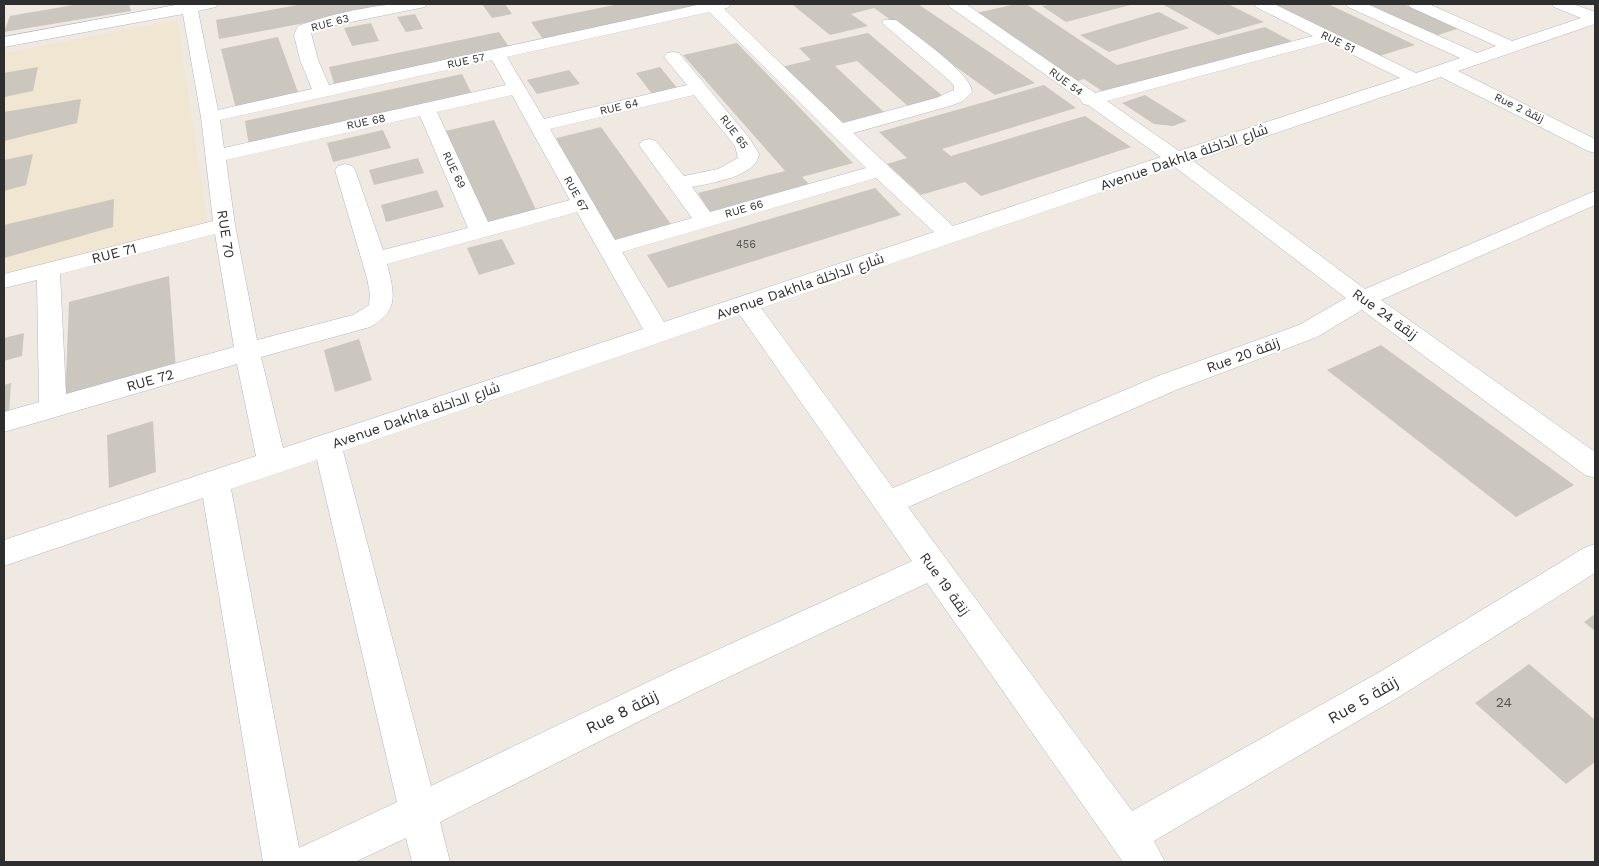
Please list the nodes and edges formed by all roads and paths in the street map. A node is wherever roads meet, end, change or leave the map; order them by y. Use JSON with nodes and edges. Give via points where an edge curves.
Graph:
{"nodes":[{"id":1,"x":419,"y":4,"type":"edge"},
{"id":2,"x":956,"y":4,"type":"edge"},
{"id":3,"x":1262,"y":4,"type":"edge"},
{"id":4,"x":1354,"y":4,"type":"edge"},
{"id":5,"x":1416,"y":4,"type":"edge"},
{"id":6,"x":1560,"y":4,"type":"edge"},
{"id":7,"x":196,"y":5,"type":"edge"},
{"id":8,"x":715,"y":5,"type":"edge"},
{"id":9,"x":1595,"y":18,"type":"edge"},
{"id":10,"x":890,"y":23,"type":"dead end"},
{"id":11,"x":1328,"y":37,"type":"junction"},
{"id":12,"x":4,"y":42,"type":"edge"},
{"id":13,"x":1512,"y":47,"type":"junction"},
{"id":14,"x":496,"y":54,"type":"junction"},
{"id":15,"x":673,"y":57,"type":"dead end"},
{"id":16,"x":1476,"y":59,"type":"junction"},
{"id":17,"x":1442,"y":70,"type":"junction"},
{"id":18,"x":1415,"y":79,"type":"junction"},
{"id":19,"x":517,"y":88,"type":"junction"},
{"id":20,"x":699,"y":88,"type":"junction"},
{"id":21,"x":322,"y":91,"type":"junction"},
{"id":22,"x":1090,"y":100,"type":"junction"},
{"id":23,"x":426,"y":109,"type":"junction"},
{"id":24,"x":210,"y":117,"type":"junction"},
{"id":25,"x":540,"y":126,"type":"junction"},
{"id":26,"x":841,"y":130,"type":"junction"},
{"id":27,"x":649,"y":145,"type":"dead end"},
{"id":28,"x":1595,"y":146,"type":"edge"},
{"id":29,"x":215,"y":156,"type":"junction"},
{"id":30,"x":1177,"y":159,"type":"junction"},
{"id":31,"x":345,"y":170,"type":"dead end"},
{"id":32,"x":880,"y":170,"type":"junction"},
{"id":33,"x":679,"y":183,"type":"junction"},
{"id":34,"x":1595,"y":197,"type":"edge"},
{"id":35,"x":581,"y":204,"type":"junction"},
{"id":36,"x":705,"y":220,"type":"junction"},
{"id":37,"x":224,"y":225,"type":"junction"},
{"id":38,"x":481,"y":231,"type":"junction"},
{"id":39,"x":950,"y":235,"type":"junction"},
{"id":40,"x":608,"y":249,"type":"junction"},
{"id":41,"x":374,"y":260,"type":"junction"},
{"id":42,"x":48,"y":270,"type":"junction"},
{"id":43,"x":4,"y":281,"type":"edge"},
{"id":44,"x":1363,"y":298,"type":"junction"},
{"id":45,"x":745,"y":304,"type":"junction"},
{"id":46,"x":658,"y":333,"type":"junction"},
{"id":47,"x":247,"y":352,"type":"junction"},
{"id":48,"x":53,"y":408,"type":"junction"},
{"id":49,"x":4,"y":422,"type":"edge"},
{"id":50,"x":327,"y":444,"type":"junction"},
{"id":51,"x":272,"y":462,"type":"junction"},
{"id":52,"x":1593,"y":463,"type":"edge"},
{"id":53,"x":214,"y":482,"type":"junction"},
{"id":54,"x":887,"y":503,"type":"junction"},
{"id":55,"x":4,"y":553,"type":"edge"},
{"id":56,"x":1595,"y":557,"type":"edge"},
{"id":57,"x":932,"y":566,"type":"junction"},
{"id":58,"x":419,"y":812,"type":"junction"},
{"id":59,"x":1136,"y":849,"type":"edge"},
{"id":60,"x":282,"y":862,"type":"edge"},
{"id":61,"x":313,"y":862,"type":"edge"},
{"id":62,"x":432,"y":862,"type":"edge"}],
"edges":[{"from":1,"to":21,"type":"street","name":"RUE 63","via":[[322,23],[304,30],[302,35],[309,60]]},
{"from":2,"to":22,"type":"street","name":"RUE 54"},
{"from":3,"to":11,"type":"street","name":"RUE 51"},
{"from":4,"to":16,"type":"street"},
{"from":5,"to":13,"type":"street"},
{"from":6,"to":9,"type":"street"},
{"from":7,"to":12,"type":"street"},
{"from":7,"to":24,"type":"street","name":"RUE 70"},
{"from":8,"to":14,"type":"street","name":"RUE 57"},
{"from":8,"to":26,"type":"street"},
{"from":9,"to":13,"type":"street","name":"Avenue Dakhla شارع الداخلة"},
{"from":10,"to":26,"type":"street","via":[[957,77],[963,92],[943,102]]},
{"from":11,"to":18,"type":"street","name":"RUE 51"},
{"from":11,"to":22,"type":"street"},
{"from":13,"to":16,"type":"street","name":"Avenue Dakhla شارع الداخلة"},
{"from":14,"to":19,"type":"street","name":"RUE 67"},
{"from":14,"to":21,"type":"street","name":"RUE 57"},
{"from":15,"to":20,"type":"street","name":"RUE 65"},
{"from":16,"to":17,"type":"street","name":"Avenue Dakhla شارع الداخلة"},
{"from":17,"to":18,"type":"street","name":"Avenue Dakhla شارع الداخلة"},
{"from":17,"to":28,"type":"street","name":"Rue 2 زنقة"},
{"from":18,"to":30,"type":"street","name":"Avenue Dakhla شارع الداخلة"},
{"from":19,"to":23,"type":"street","name":"RUE 68"},
{"from":19,"to":25,"type":"street","name":"RUE 67"},
{"from":20,"to":25,"type":"street","name":"RUE 64"},
{"from":20,"to":33,"type":"street","name":"RUE 65","via":[[749,153],[747,161],[739,168]]},
{"from":21,"to":24,"type":"street","name":"RUE 57"},
{"from":22,"to":30,"type":"street","name":"RUE 54"},
{"from":23,"to":29,"type":"street","name":"RUE 68"},
{"from":23,"to":38,"type":"street","name":"RUE 69"},
{"from":24,"to":29,"type":"street","name":"RUE 70"},
{"from":25,"to":35,"type":"street","name":"RUE 67"},
{"from":26,"to":32,"type":"street"},
{"from":27,"to":33,"type":"street"},
{"from":29,"to":37,"type":"street","name":"RUE 70"},
{"from":30,"to":39,"type":"street","name":"Avenue Dakhla شارع الداخلة"},
{"from":30,"to":44,"type":"street","name":"Rue 24 زنقة"},
{"from":31,"to":41,"type":"street"},
{"from":32,"to":36,"type":"street","name":"RUE 66"},
{"from":32,"to":39,"type":"street"},
{"from":33,"to":36,"type":"street"},
{"from":34,"to":44,"type":"street","name":"Rue 20 زنقة"},
{"from":35,"to":38,"type":"street"},
{"from":35,"to":40,"type":"street","name":"RUE 67"},
{"from":36,"to":40,"type":"street","name":"RUE 66"},
{"from":37,"to":42,"type":"street","name":"RUE 71"},
{"from":37,"to":47,"type":"street","name":"RUE 70"},
{"from":38,"to":41,"type":"street"},
{"from":39,"to":45,"type":"street","name":"Avenue Dakhla شارع الداخلة"},
{"from":40,"to":46,"type":"street","name":"RUE 67"},
{"from":41,"to":47,"type":"street","name":"RUE 72","via":[[382,295],[381,305],[374,314],[361,321]]},
{"from":42,"to":43,"type":"street","name":"RUE 71"},
{"from":42,"to":48,"type":"street"},
{"from":44,"to":52,"type":"street","name":"Rue 24 زنقة"},
{"from":44,"to":54,"type":"street","name":"Rue 20 زنقة","via":[[1308,331],[1168,383]]},
{"from":45,"to":46,"type":"street","name":"Avenue Dakhla شارع الداخلة"},
{"from":45,"to":54,"type":"street","name":"Rue 19 زنقة"},
{"from":46,"to":50,"type":"street","name":"Avenue Dakhla شارع الداخلة"},
{"from":47,"to":48,"type":"street","name":"RUE 72"},
{"from":47,"to":51,"type":"street","name":"RUE 70"},
{"from":48,"to":49,"type":"street","name":"RUE 72"},
{"from":50,"to":51,"type":"street","name":"Avenue Dakhla شارع الداخلة"},
{"from":50,"to":58,"type":"street"},
{"from":51,"to":53,"type":"street","name":"Avenue Dakhla شارع الداخلة"},
{"from":53,"to":55,"type":"street","name":"Avenue Dakhla شارع الداخلة"},
{"from":53,"to":60,"type":"street"},
{"from":54,"to":57,"type":"street","name":"Rue 19 زنقة"},
{"from":56,"to":59,"type":"street","name":"Rue 5 زنقة","via":[[1390,684]]},
{"from":57,"to":58,"type":"street","name":"Rue 8 زنقة","via":[[683,682]]},
{"from":57,"to":59,"type":"street","name":"Rue 19 زنقة"},
{"from":58,"to":61,"type":"street","name":"Rue 8 زنقة"},
{"from":58,"to":62,"type":"street"}]}
